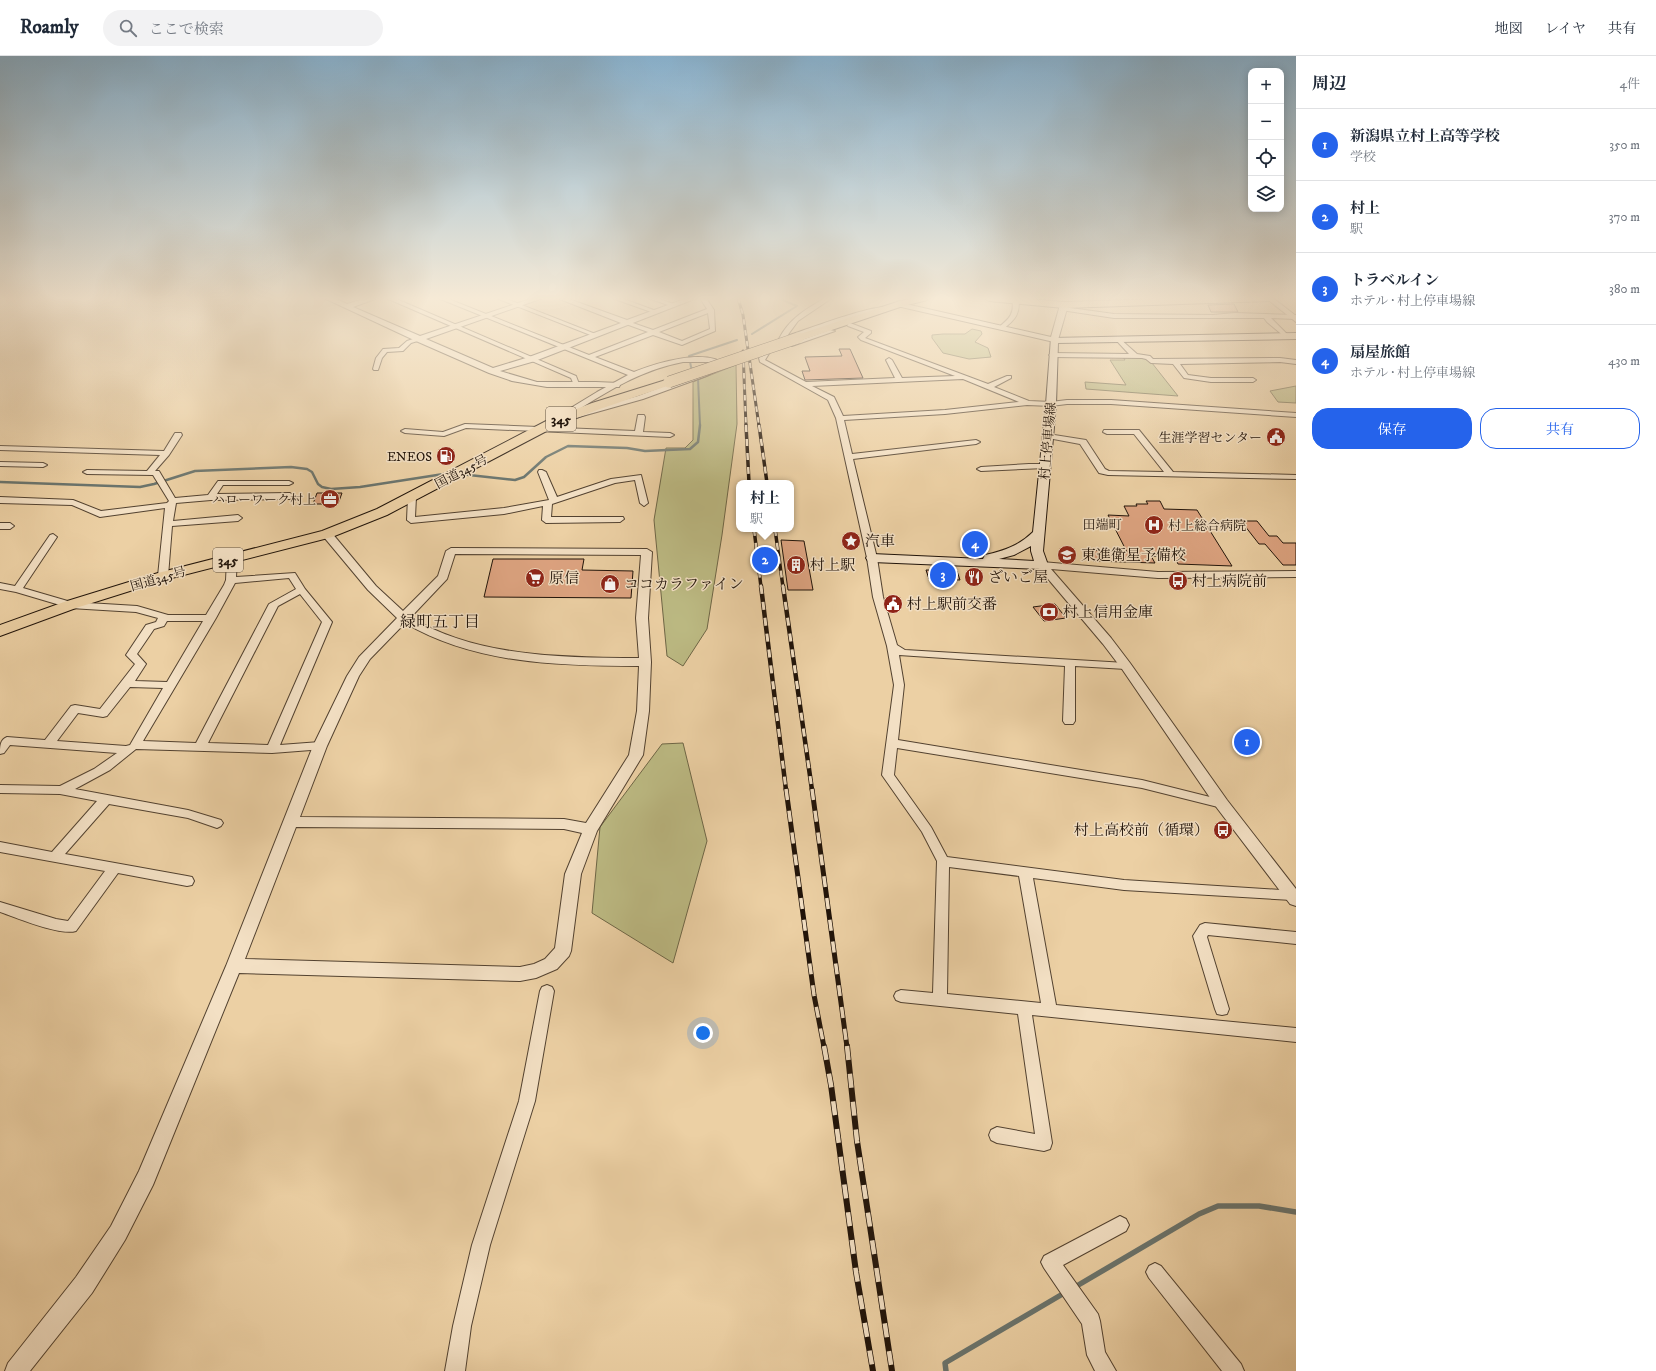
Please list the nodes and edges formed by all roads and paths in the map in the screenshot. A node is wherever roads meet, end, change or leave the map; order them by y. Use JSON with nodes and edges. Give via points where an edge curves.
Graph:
{"nodes":[{"id":1,"x":378,"y":359,"type":"edge"},
{"id":2,"x":465,"y":359,"type":"edge"},
{"id":3,"x":531,"y":359,"type":"edge"},
{"id":4,"x":532,"y":359,"type":"edge"},
{"id":5,"x":596,"y":359,"type":"edge"},
{"id":6,"x":735,"y":359,"type":"edge"},
{"id":7,"x":762,"y":359,"type":"edge"},
{"id":8,"x":917,"y":359,"type":"edge"},
{"id":9,"x":1052,"y":359,"type":"edge"},
{"id":10,"x":1150,"y":359,"type":"edge"},
{"id":11,"x":889,"y":360,"type":"dead end"},
{"id":12,"x":1175,"y":362,"type":"junction"},
{"id":13,"x":1296,"y":362,"type":"edge"},
{"id":14,"x":376,"y":369,"type":"dead end"},
{"id":15,"x":492,"y":371,"type":"junction"},
{"id":16,"x":634,"y":375,"type":"junction"},
{"id":17,"x":1009,"y":377,"type":"dead end"},
{"id":18,"x":966,"y":378,"type":"junction"},
{"id":19,"x":1253,"y":380,"type":"dead end"},
{"id":20,"x":900,"y":381,"type":"junction"},
{"id":21,"x":576,"y":384,"type":"junction"},
{"id":22,"x":806,"y":384,"type":"junction"},
{"id":23,"x":616,"y":385,"type":"junction"},
{"id":24,"x":987,"y":387,"type":"junction"},
{"id":25,"x":1027,"y":403,"type":"junction"},
{"id":26,"x":1051,"y":404,"type":"junction"},
{"id":27,"x":1296,"y":414,"type":"edge"},
{"id":28,"x":641,"y":417,"type":"dead end"},
{"id":29,"x":840,"y":418,"type":"junction"},
{"id":30,"x":554,"y":422,"type":"junction"},
{"id":31,"x":540,"y":429,"type":"junction"},
{"id":32,"x":405,"y":432,"type":"dead end"},
{"id":33,"x":1106,"y":432,"type":"dead end"},
{"id":34,"x":639,"y":433,"type":"junction"},
{"id":35,"x":178,"y":435,"type":"dead end"},
{"id":36,"x":670,"y":435,"type":"dead end"},
{"id":37,"x":1048,"y":436,"type":"junction"},
{"id":38,"x":976,"y":442,"type":"dead end"},
{"id":39,"x":0,"y":448,"type":"edge"},
{"id":40,"x":166,"y":453,"type":"junction"},
{"id":41,"x":849,"y":457,"type":"junction"},
{"id":42,"x":0,"y":464,"type":"edge"},
{"id":43,"x":43,"y":464,"type":"dead end"},
{"id":44,"x":1045,"y":466,"type":"junction"},
{"id":45,"x":981,"y":469,"type":"dead end"},
{"id":46,"x":86,"y":472,"type":"dead end"},
{"id":47,"x":542,"y":472,"type":"dead end"},
{"id":48,"x":148,"y":474,"type":"junction"},
{"id":49,"x":1170,"y":474,"type":"junction"},
{"id":50,"x":1296,"y":477,"type":"edge"},
{"id":51,"x":289,"y":483,"type":"dead end"},
{"id":52,"x":290,"y":496,"type":"dead end"},
{"id":53,"x":211,"y":497,"type":"junction"},
{"id":54,"x":412,"y":497,"type":"junction"},
{"id":55,"x":0,"y":500,"type":"edge"},
{"id":56,"x":551,"y":502,"type":"junction"},
{"id":57,"x":172,"y":503,"type":"junction"},
{"id":58,"x":644,"y":503,"type":"dead end"},
{"id":59,"x":238,"y":518,"type":"dead end"},
{"id":60,"x":620,"y":519,"type":"dead end"},
{"id":61,"x":169,"y":524,"type":"junction"},
{"id":62,"x":0,"y":526,"type":"edge"},
{"id":63,"x":10,"y":526,"type":"dead end"},
{"id":64,"x":1039,"y":533,"type":"junction"},
{"id":65,"x":327,"y":534,"type":"junction"},
{"id":66,"x":53,"y":537,"type":"dead end"},
{"id":67,"x":232,"y":558,"type":"junction"},
{"id":68,"x":872,"y":558,"type":"junction"},
{"id":69,"x":964,"y":562,"type":"junction"},
{"id":70,"x":1042,"y":565,"type":"junction"},
{"id":71,"x":1296,"y":574,"type":"edge"},
{"id":72,"x":164,"y":576,"type":"junction"},
{"id":73,"x":231,"y":580,"type":"junction"},
{"id":74,"x":9,"y":588,"type":"edge"},
{"id":75,"x":301,"y":590,"type":"junction"},
{"id":76,"x":0,"y":591,"type":"edge"},
{"id":77,"x":70,"y":606,"type":"junction"},
{"id":78,"x":403,"y":616,"type":"junction"},
{"id":79,"x":164,"y":617,"type":"junction"},
{"id":80,"x":211,"y":618,"type":"junction"},
{"id":81,"x":0,"y":631,"type":"edge"},
{"id":82,"x":892,"y":646,"type":"junction"},
{"id":83,"x":645,"y":662,"type":"junction"},
{"id":84,"x":1070,"y":662,"type":"junction"},
{"id":85,"x":1126,"y":666,"type":"junction"},
{"id":86,"x":127,"y":684,"type":"junction"},
{"id":87,"x":171,"y":685,"type":"junction"},
{"id":88,"x":1069,"y":721,"type":"dead end"},
{"id":89,"x":892,"y":742,"type":"junction"},
{"id":90,"x":49,"y":744,"type":"junction"},
{"id":91,"x":320,"y":746,"type":"junction"},
{"id":92,"x":200,"y":747,"type":"junction"},
{"id":93,"x":132,"y":748,"type":"junction"},
{"id":94,"x":272,"y":749,"type":"junction"},
{"id":95,"x":0,"y":750,"type":"edge"},
{"id":96,"x":0,"y":789,"type":"edge"},
{"id":97,"x":60,"y":790,"type":"junction"},
{"id":98,"x":107,"y":798,"type":"junction"},
{"id":99,"x":1222,"y":804,"type":"junction"},
{"id":100,"x":291,"y":822,"type":"junction"},
{"id":101,"x":217,"y":823,"type":"dead end"},
{"id":102,"x":590,"y":830,"type":"junction"},
{"id":103,"x":0,"y":847,"type":"edge"},
{"id":104,"x":55,"y":857,"type":"junction"},
{"id":105,"x":943,"y":861,"type":"junction"},
{"id":106,"x":115,"y":868,"type":"junction"},
{"id":107,"x":1025,"y":872,"type":"junction"},
{"id":108,"x":187,"y":881,"type":"dead end"},
{"id":109,"x":1294,"y":898,"type":"edge"},
{"id":110,"x":0,"y":907,"type":"edge"},
{"id":111,"x":1296,"y":938,"type":"edge"},
{"id":112,"x":234,"y":966,"type":"junction"},
{"id":113,"x":547,"y":991,"type":"dead end"},
{"id":114,"x":901,"y":996,"type":"dead end"},
{"id":115,"x":940,"y":1000,"type":"junction"},
{"id":116,"x":1024,"y":1008,"type":"junction"},
{"id":117,"x":1222,"y":1009,"type":"dead end"},
{"id":118,"x":1050,"y":1011,"type":"junction"},
{"id":119,"x":1296,"y":1035,"type":"edge"},
{"id":120,"x":997,"y":1135,"type":"dead end"},
{"id":121,"x":1120,"y":1225,"type":"dead end"},
{"id":122,"x":1155,"y":1272,"type":"dead end"},
{"id":123,"x":16,"y":1371,"type":"edge"},
{"id":124,"x":455,"y":1371,"type":"edge"},
{"id":125,"x":1106,"y":1371,"type":"edge"},
{"id":126,"x":1234,"y":1371,"type":"edge"}],
"edges":[{"from":1,"to":14,"type":"street"},
{"from":2,"to":15,"type":"street"},
{"from":3,"to":15,"type":"street"},
{"from":4,"to":21,"type":"street","via":[[574,377]]},
{"from":5,"to":16,"type":"street"},
{"from":6,"to":30,"type":"highway","name":"国道345号","number":"345","bridge":true},
{"from":7,"to":22,"type":"street","via":[[765,364]]},
{"from":8,"to":18,"type":"street"},
{"from":9,"to":26,"type":"main road","name":"村上停車場線"},
{"from":10,"to":12,"type":"street"},
{"from":11,"to":20,"type":"street"},
{"from":12,"to":13,"type":"street"},
{"from":12,"to":19,"type":"street","via":[[1186,377]]},
{"from":15,"to":21,"type":"street","via":[[517,380],[539,384]]},
{"from":16,"to":23,"type":"street"},
{"from":16,"to":30,"type":"street","via":[[667,362],[712,360],[724,366],[595,412]]},
{"from":17,"to":24,"type":"street"},
{"from":18,"to":20,"type":"street"},
{"from":18,"to":24,"type":"street"},
{"from":20,"to":22,"type":"street"},
{"from":21,"to":23,"type":"street"},
{"from":22,"to":29,"type":"street","via":[[831,399]]},
{"from":23,"to":30,"type":"street"},
{"from":24,"to":25,"type":"street"},
{"from":25,"to":26,"type":"street"},
{"from":25,"to":29,"type":"street","via":[[945,412]]},
{"from":26,"to":27,"type":"street","via":[[1111,402]]},
{"from":26,"to":37,"type":"main road","name":"村上停車場線"},
{"from":28,"to":34,"type":"street"},
{"from":29,"to":41,"type":"street"},
{"from":30,"to":31,"type":"highway","name":"国道345号","number":"345"},
{"from":31,"to":32,"type":"street","via":[[465,426],[444,434]]},
{"from":31,"to":34,"type":"street"},
{"from":31,"to":54,"type":"highway","name":"国道345号","number":"345"},
{"from":33,"to":49,"type":"street","via":[[1136,432]]},
{"from":34,"to":36,"type":"street"},
{"from":35,"to":40,"type":"street"},
{"from":37,"to":44,"type":"main road","name":"村上停車場線"},
{"from":37,"to":49,"type":"street","via":[[1083,442],[1102,471],[1108,473]]},
{"from":38,"to":41,"type":"street"},
{"from":39,"to":40,"type":"street"},
{"from":40,"to":48,"type":"street"},
{"from":41,"to":68,"type":"street"},
{"from":42,"to":43,"type":"street"},
{"from":44,"to":45,"type":"street"},
{"from":44,"to":64,"type":"main road","name":"村上停車場線"},
{"from":46,"to":48,"type":"street"},
{"from":47,"to":56,"type":"street"},
{"from":48,"to":57,"type":"street","via":[[156,473]]},
{"from":49,"to":50,"type":"street"},
{"from":51,"to":53,"type":"street","via":[[221,483]]},
{"from":52,"to":53,"type":"street"},
{"from":53,"to":57,"type":"street"},
{"from":54,"to":56,"type":"street","via":[[411,520],[504,511]]},
{"from":54,"to":65,"type":"highway","name":"国道345号","number":"345"},
{"from":55,"to":57,"type":"street","via":[[73,502],[100,514]]},
{"from":56,"to":58,"type":"street","via":[[614,480],[638,476]]},
{"from":56,"to":60,"type":"street","via":[[546,520]]},
{"from":57,"to":61,"type":"street"},
{"from":59,"to":61,"type":"street"},
{"from":61,"to":72,"type":"street"},
{"from":62,"to":63,"type":"street"},
{"from":64,"to":69,"type":"main road","via":[[1025,547],[1002,555]]},
{"from":64,"to":70,"type":"main road","name":"村上停車場線","via":[[1037,551]]},
{"from":65,"to":67,"type":"highway","name":"国道345号","number":"345"},
{"from":65,"to":78,"type":"street","via":[[361,575]]},
{"from":66,"to":74,"type":"street"},
{"from":67,"to":72,"type":"highway","name":"国道345号","number":"345"},
{"from":67,"to":73,"type":"street"},
{"from":68,"to":69,"type":"main road"},
{"from":68,"to":82,"type":"street","via":[[878,597]]},
{"from":69,"to":70,"type":"main road"},
{"from":70,"to":71,"type":"street","via":[[1158,575]]},
{"from":70,"to":85,"type":"street"},
{"from":72,"to":77,"type":"highway","name":"国道345号","number":"345"},
{"from":73,"to":75,"type":"street","via":[[292,575]]},
{"from":73,"to":80,"type":"street"},
{"from":74,"to":76,"type":"street"},
{"from":74,"to":77,"type":"street"},
{"from":75,"to":92,"type":"street","via":[[274,604]]},
{"from":75,"to":94,"type":"street","via":[[327,622]]},
{"from":77,"to":79,"type":"street","via":[[137,609]]},
{"from":77,"to":81,"type":"highway","name":"国道345号","number":"345"},
{"from":78,"to":83,"type":"street","via":[[459,643],[512,656],[571,662]]},
{"from":78,"to":83,"type":"street","via":[[443,577],[451,551],[647,552],[642,618]]},
{"from":78,"to":91,"type":"street","via":[[365,657],[353,676]]},
{"from":79,"to":80,"type":"street"},
{"from":79,"to":86,"type":"street","via":[[160,624],[150,628],[131,655],[140,664]]},
{"from":80,"to":87,"type":"street"},
{"from":82,"to":84,"type":"street","via":[[902,653]]},
{"from":82,"to":89,"type":"street","via":[[899,685]]},
{"from":83,"to":102,"type":"street","via":[[643,711],[636,755]]},
{"from":84,"to":85,"type":"street"},
{"from":84,"to":88,"type":"street"},
{"from":85,"to":99,"type":"street"},
{"from":86,"to":87,"type":"street"},
{"from":86,"to":90,"type":"street","via":[[103,713],[75,709]]},
{"from":87,"to":93,"type":"street"},
{"from":89,"to":99,"type":"street","via":[[1142,784]]},
{"from":89,"to":105,"type":"street","via":[[888,775],[927,830]]},
{"from":90,"to":93,"type":"street"},
{"from":90,"to":95,"type":"street","via":[[7,741]]},
{"from":91,"to":94,"type":"street"},
{"from":91,"to":100,"type":"street"},
{"from":92,"to":93,"type":"street"},
{"from":92,"to":94,"type":"street"},
{"from":93,"to":97,"type":"street","via":[[114,763],[89,778]]},
{"from":96,"to":97,"type":"street"},
{"from":97,"to":98,"type":"street"},
{"from":98,"to":101,"type":"street","via":[[188,814]]},
{"from":98,"to":104,"type":"street"},
{"from":99,"to":109,"type":"street"},
{"from":100,"to":102,"type":"street","via":[[564,824]]},
{"from":100,"to":112,"type":"street"},
{"from":102,"to":112,"type":"street","via":[[573,874],[563,951],[551,964],[536,972],[520,974]]},
{"from":103,"to":104,"type":"street"},
{"from":104,"to":106,"type":"street"},
{"from":105,"to":107,"type":"street"},
{"from":105,"to":115,"type":"street"},
{"from":106,"to":108,"type":"street"},
{"from":106,"to":110,"type":"street","via":[[71,927],[56,925]]},
{"from":107,"to":109,"type":"street","via":[[1124,885]]},
{"from":107,"to":118,"type":"street"},
{"from":111,"to":117,"type":"street","via":[[1205,929],[1200,936]]},
{"from":112,"to":123,"type":"street","via":[[146,1178],[118,1233],[84,1285]]},
{"from":113,"to":124,"type":"street","via":[[527,1101],[481,1245],[465,1312]]},
{"from":114,"to":115,"type":"street"},
{"from":115,"to":116,"type":"street"},
{"from":116,"to":118,"type":"street"},
{"from":116,"to":120,"type":"street","via":[[1044,1143]]},
{"from":118,"to":119,"type":"street"},
{"from":121,"to":125,"type":"street","via":[[1050,1262],[1091,1321],[1096,1355]]},
{"from":122,"to":126,"type":"street"}]}
